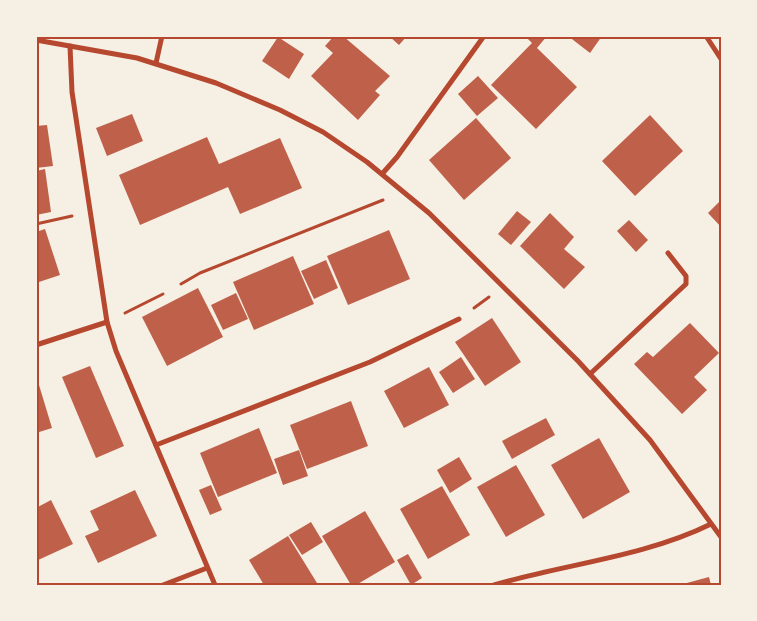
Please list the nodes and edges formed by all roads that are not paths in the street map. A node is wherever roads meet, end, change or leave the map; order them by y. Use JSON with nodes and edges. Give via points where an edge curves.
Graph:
{"nodes":[{"id":1,"x":162,"y":36,"type":"edge"},
{"id":2,"x":484,"y":36,"type":"edge"},
{"id":3,"x":706,"y":36,"type":"edge"},
{"id":4,"x":36,"y":40,"type":"edge"},
{"id":5,"x":70,"y":46,"type":"junction"},
{"id":6,"x":721,"y":60,"type":"edge"},
{"id":7,"x":156,"y":63,"type":"junction"},
{"id":8,"x":382,"y":174,"type":"junction"},
{"id":9,"x":668,"y":253,"type":"dead end"},
{"id":10,"x":459,"y":319,"type":"road end"},
{"id":11,"x":107,"y":322,"type":"junction"},
{"id":12,"x":36,"y":345,"type":"edge"},
{"id":13,"x":590,"y":374,"type":"junction"},
{"id":14,"x":156,"y":445,"type":"junction"},
{"id":15,"x":711,"y":524,"type":"junction"},
{"id":16,"x":721,"y":538,"type":"edge"},
{"id":17,"x":207,"y":568,"type":"junction"},
{"id":18,"x":163,"y":585,"type":"edge"},
{"id":19,"x":216,"y":585,"type":"edge"},
{"id":20,"x":494,"y":585,"type":"edge"}],
"edges":[{"from":1,"to":7,"type":"street"},
{"from":2,"to":8,"type":"street"},
{"from":3,"to":6,"type":"street"},
{"from":4,"to":5,"type":"street"},
{"from":5,"to":7,"type":"street"},
{"from":5,"to":11,"type":"street","via":[[72,92]]},
{"from":7,"to":8,"type":"street","via":[[280,110],[323,132]]},
{"from":8,"to":13,"type":"street","via":[[503,285]]},
{"from":9,"to":13,"type":"street","via":[[686,276],[686,284]]},
{"from":10,"to":14,"type":"street","via":[[370,362]]},
{"from":11,"to":12,"type":"street"},
{"from":11,"to":14,"type":"street"},
{"from":13,"to":15,"type":"street","via":[[650,440]]},
{"from":14,"to":17,"type":"street"},
{"from":15,"to":16,"type":"street"},
{"from":15,"to":20,"type":"street","via":[[691,534],[639,549]]},
{"from":17,"to":18,"type":"street"},
{"from":17,"to":19,"type":"street"}]}
